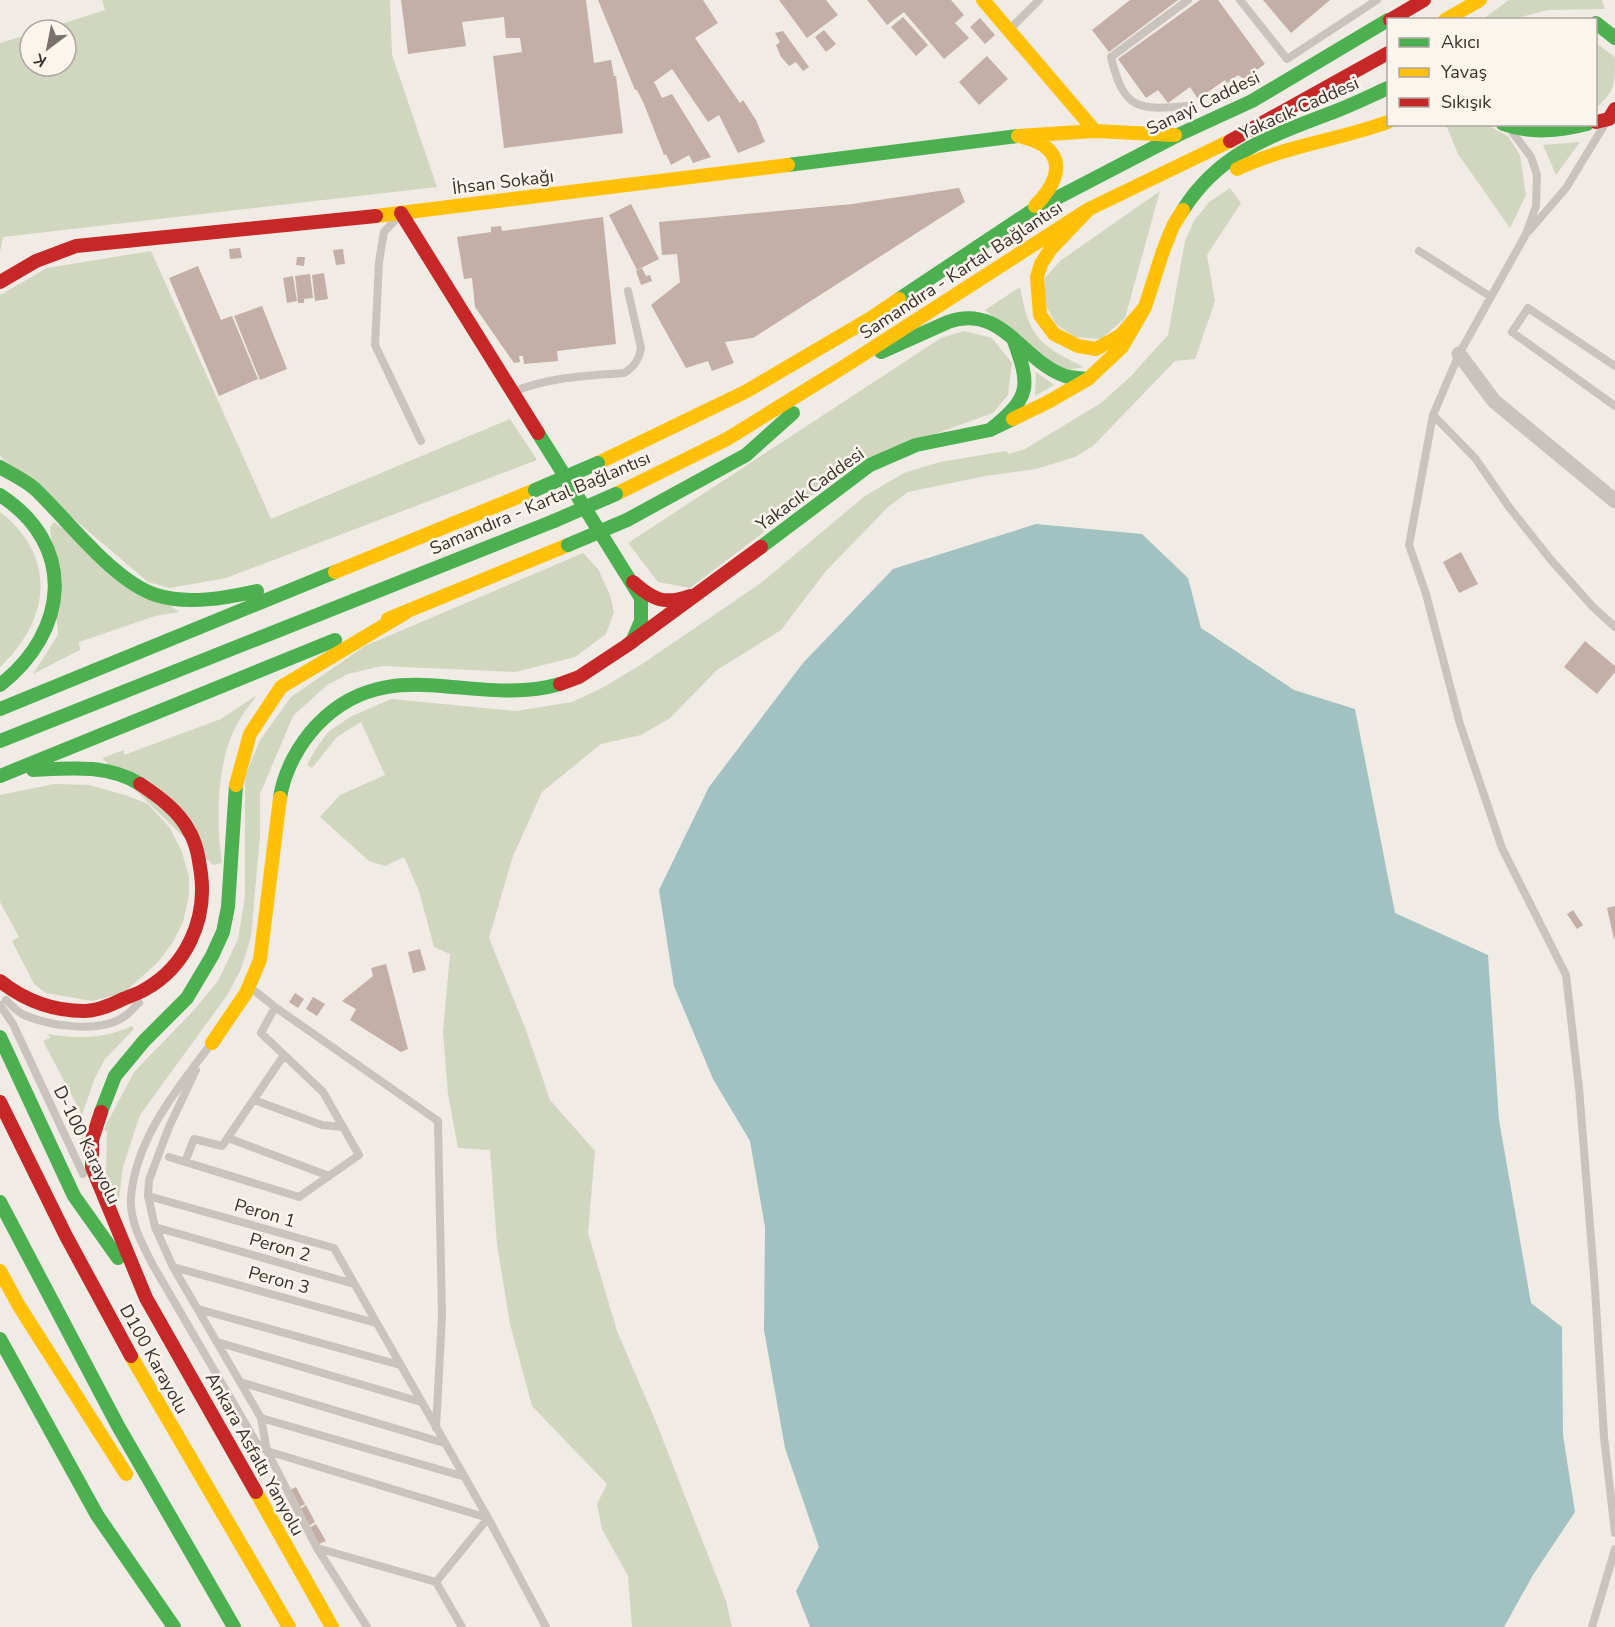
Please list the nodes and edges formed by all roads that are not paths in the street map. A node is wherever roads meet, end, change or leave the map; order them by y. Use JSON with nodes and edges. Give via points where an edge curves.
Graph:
{"nodes":[{"id":1,"x":982,"y":0,"type":"edge"},
{"id":2,"x":1039,"y":0,"type":"edge"},
{"id":3,"x":1188,"y":0,"type":"edge"},
{"id":4,"x":1240,"y":0,"type":"edge"},
{"id":5,"x":1377,"y":0,"type":"edge"},
{"id":6,"x":1424,"y":0,"type":"edge"},
{"id":7,"x":1480,"y":0,"type":"edge"},
{"id":8,"x":1392,"y":18,"type":"edge"},
{"id":9,"x":1448,"y":18,"type":"edge"},
{"id":10,"x":1387,"y":21,"type":"edge"},
{"id":11,"x":1597,"y":22,"type":"edge"},
{"id":12,"x":1615,"y":22,"type":"edge"},
{"id":13,"x":1597,"y":23,"type":"edge"},
{"id":14,"x":1008,"y":30,"type":"junction"},
{"id":15,"x":1615,"y":38,"type":"edge"},
{"id":16,"x":1387,"y":54,"type":"edge"},
{"id":17,"x":1387,"y":89,"type":"edge"},
{"id":18,"x":1189,"y":106,"type":"dead end"},
{"id":19,"x":1609,"y":116,"type":"edge"},
{"id":20,"x":1387,"y":123,"type":"edge"},
{"id":21,"x":1506,"y":126,"type":"edge"},
{"id":22,"x":1510,"y":126,"type":"edge"},
{"id":23,"x":1580,"y":126,"type":"edge"},
{"id":24,"x":1095,"y":130,"type":"junction"},
{"id":25,"x":1178,"y":135,"type":"junction"},
{"id":26,"x":1018,"y":136,"type":"junction"},
{"id":27,"x":1200,"y":189,"type":"junction"},
{"id":28,"x":1089,"y":209,"type":"junction"},
{"id":29,"x":1030,"y":212,"type":"junction"},
{"id":30,"x":401,"y":213,"type":"junction"},
{"id":31,"x":1526,"y":234,"type":"junction"},
{"id":32,"x":1419,"y":251,"type":"dead end"},
{"id":33,"x":0,"y":282,"type":"edge"},
{"id":34,"x":628,"y":291,"type":"dead end"},
{"id":35,"x":1491,"y":297,"type":"junction"},
{"id":36,"x":1145,"y":306,"type":"junction"},
{"id":37,"x":1012,"y":336,"type":"junction"},
{"id":38,"x":1459,"y":354,"type":"junction"},
{"id":39,"x":845,"y":366,"type":"junction"},
{"id":40,"x":1615,"y":366,"type":"edge"},
{"id":41,"x":1088,"y":379,"type":"junction"},
{"id":42,"x":513,"y":392,"type":"junction"},
{"id":43,"x":1615,"y":406,"type":"edge"},
{"id":44,"x":1433,"y":415,"type":"junction"},
{"id":45,"x":990,"y":429,"type":"junction"},
{"id":46,"x":421,"y":441,"type":"dead end"},
{"id":47,"x":0,"y":467,"type":"edge"},
{"id":48,"x":0,"y":495,"type":"edge"},
{"id":49,"x":1615,"y":501,"type":"edge"},
{"id":50,"x":351,"y":565,"type":"junction"},
{"id":51,"x":630,"y":580,"type":"junction"},
{"id":52,"x":698,"y":593,"type":"junction"},
{"id":53,"x":405,"y":613,"type":"junction"},
{"id":54,"x":1615,"y":627,"type":"edge"},
{"id":55,"x":631,"y":643,"type":"junction"},
{"id":56,"x":0,"y":685,"type":"edge"},
{"id":57,"x":0,"y":710,"type":"edge"},
{"id":58,"x":0,"y":741,"type":"edge"},
{"id":59,"x":0,"y":777,"type":"edge"},
{"id":60,"x":158,"y":979,"type":"junction"},
{"id":61,"x":0,"y":981,"type":"edge"},
{"id":62,"x":250,"y":987,"type":"junction"},
{"id":63,"x":0,"y":994,"type":"edge"},
{"id":64,"x":0,"y":1005,"type":"edge"},
{"id":65,"x":275,"y":1007,"type":"junction"},
{"id":66,"x":0,"y":1036,"type":"edge"},
{"id":67,"x":212,"y":1043,"type":"junction"},
{"id":68,"x":284,"y":1055,"type":"junction"},
{"id":69,"x":254,"y":1100,"type":"junction"},
{"id":70,"x":0,"y":1102,"type":"edge"},
{"id":71,"x":343,"y":1127,"type":"junction"},
{"id":72,"x":228,"y":1138,"type":"junction"},
{"id":73,"x":169,"y":1157,"type":"dead end"},
{"id":74,"x":185,"y":1162,"type":"junction"},
{"id":75,"x":329,"y":1176,"type":"junction"},
{"id":76,"x":87,"y":1182,"type":"dead end"},
{"id":77,"x":148,"y":1196,"type":"junction"},
{"id":78,"x":0,"y":1202,"type":"edge"},
{"id":79,"x":98,"y":1203,"type":"dead end"},
{"id":80,"x":155,"y":1227,"type":"junction"},
{"id":81,"x":173,"y":1267,"type":"junction"},
{"id":82,"x":0,"y":1271,"type":"edge"},
{"id":83,"x":0,"y":1284,"type":"edge"},
{"id":84,"x":354,"y":1284,"type":"junction"},
{"id":85,"x":146,"y":1299,"type":"junction"},
{"id":86,"x":19,"y":1306,"type":"junction"},
{"id":87,"x":198,"y":1309,"type":"junction"},
{"id":88,"x":376,"y":1323,"type":"junction"},
{"id":89,"x":0,"y":1339,"type":"edge"},
{"id":90,"x":217,"y":1342,"type":"junction"},
{"id":91,"x":400,"y":1365,"type":"junction"},
{"id":92,"x":240,"y":1382,"type":"junction"},
{"id":93,"x":421,"y":1402,"type":"junction"},
{"id":94,"x":261,"y":1418,"type":"junction"},
{"id":95,"x":436,"y":1429,"type":"junction"},
{"id":96,"x":444,"y":1443,"type":"junction"},
{"id":97,"x":267,"y":1451,"type":"junction"},
{"id":98,"x":462,"y":1476,"type":"junction"},
{"id":99,"x":132,"y":1483,"type":"dead end"},
{"id":100,"x":488,"y":1518,"type":"junction"},
{"id":101,"x":164,"y":1532,"type":"dead end"},
{"id":102,"x":1615,"y":1533,"type":"edge"},
{"id":103,"x":317,"y":1548,"type":"junction"},
{"id":104,"x":1615,"y":1549,"type":"edge"},
{"id":105,"x":436,"y":1582,"type":"junction"},
{"id":106,"x":288,"y":1625,"type":"edge"},
{"id":107,"x":174,"y":1627,"type":"edge"},
{"id":108,"x":232,"y":1627,"type":"edge"},
{"id":109,"x":332,"y":1627,"type":"edge"},
{"id":110,"x":367,"y":1627,"type":"edge"},
{"id":111,"x":462,"y":1627,"type":"edge"},
{"id":112,"x":546,"y":1627,"type":"edge"},
{"id":113,"x":1592,"y":1627,"type":"edge"}],
"edges":[{"from":1,"to":14,"type":"main road"},
{"from":2,"to":14,"type":"lane"},
{"from":3,"to":18,"type":"lane","via":[[1111,57],[1117,83],[1126,97],[1142,107]]},
{"from":4,"to":5,"type":"lane","via":[[1287,59]]},
{"from":6,"to":8,"type":"main road","name":"Sanayi Caddesi"},
{"from":7,"to":9,"type":"main road"},
{"from":10,"to":25,"type":"main road","name":"Sanayi Caddesi","via":[[1252,101]]},
{"from":11,"to":12,"type":"main road"},
{"from":13,"to":15,"type":"main road"},
{"from":14,"to":24,"type":"main road"},
{"from":16,"to":28,"type":"main road","via":[[1208,153]]},
{"from":17,"to":27,"type":"main road","name":"Yakacık Caddesi","via":[[1262,140],[1219,168]]},
{"from":19,"to":31,"type":"lane","via":[[1566,188]]},
{"from":20,"to":27,"type":"main road","name":"Yakacık Caddesi","via":[[1264,157]]},
{"from":21,"to":31,"type":"lane","via":[[1526,149],[1537,175],[1536,207]]},
{"from":22,"to":23,"type":"main road","via":[[1537,131]]},
{"from":24,"to":25,"type":"main road","name":"İhsan Sokağı"},
{"from":24,"to":26,"type":"main road","name":"İhsan Sokağı"},
{"from":25,"to":29,"type":"main road","name":"Sanayi Caddesi"},
{"from":26,"to":29,"type":"main road","via":[[1043,144],[1056,164],[1052,188]]},
{"from":26,"to":30,"type":"main road","name":"İhsan Sokağı"},
{"from":27,"to":36,"type":"main road","name":"Yakacık Caddesi","via":[[1173,226]]},
{"from":28,"to":36,"type":"main road","via":[[1041,264],[1036,295],[1040,315],[1054,334],[1078,346],[1096,349],[1121,335]]},
{"from":28,"to":39,"type":"main road","name":"Samandıra - Kartal Bağlantısı"},
{"from":29,"to":50,"type":"main road","name":"Samandıra - Kartal Bağlantısı","bridge":true,"via":[[871,318],[757,385],[598,463]]},
{"from":30,"to":33,"type":"main road","name":"İhsan Sokağı","via":[[76,246],[39,259]]},
{"from":30,"to":42,"type":"main road"},
{"from":30,"to":46,"type":"lane","via":[[384,232],[375,345]]},
{"from":31,"to":35,"type":"lane"},
{"from":32,"to":35,"type":"lane"},
{"from":34,"to":42,"type":"lane","via":[[641,348],[631,369],[551,380]]},
{"from":35,"to":38,"type":"lane"},
{"from":36,"to":41,"type":"main road","name":"Yakacık Caddesi","via":[[1122,347]]},
{"from":37,"to":39,"type":"main road","via":[[979,318],[959,319]]},
{"from":37,"to":41,"type":"main road","via":[[1043,363],[1066,376]]},
{"from":37,"to":45,"type":"main road","via":[[1023,363],[1023,398]]},
{"from":38,"to":44,"type":"lane"},
{"from":38,"to":49,"type":"street","via":[[1494,401]]},
{"from":39,"to":53,"type":"main road","bridge":true,"via":[[746,455],[627,520]]},
{"from":39,"to":58,"type":"main road","name":"Samandıra - Kartal Bağlantısı","bridge":true,"via":[[727,440],[616,494]]},
{"from":40,"to":43,"type":"lane","via":[[1528,308],[1512,332]]},
{"from":41,"to":45,"type":"main road","name":"Yakacık Caddesi"},
{"from":42,"to":51,"type":"main road"},
{"from":44,"to":54,"type":"lane","via":[[1475,458],[1551,560]]},
{"from":44,"to":102,"type":"lane","via":[[1409,545],[1460,724],[1502,848],[1566,975],[1579,1088],[1604,1437]]},
{"from":45,"to":52,"type":"main road","name":"Yakacık Caddesi","via":[[916,445],[870,465]]},
{"from":47,"to":50,"type":"main road","via":[[33,487],[120,576],[159,596],[232,597]]},
{"from":48,"to":56,"type":"main road","via":[[32,521],[47,548],[54,603],[46,631],[30,657]]},
{"from":50,"to":57,"type":"main road","name":"Samandıra - Kartal Bağlantısı"},
{"from":51,"to":52,"type":"main road","via":[[659,600],[674,602]]},
{"from":51,"to":55,"type":"main road","via":[[641,598],[643,614],[641,627]]},
{"from":52,"to":55,"type":"main road","name":"Yakacık Caddesi"},
{"from":53,"to":59,"type":"main road"},
{"from":53,"to":85,"type":"main road","via":[[281,687],[250,734],[236,780],[223,932],[186,998],[115,1076],[98,1118],[92,1140],[92,1167]]},
{"from":55,"to":62,"type":"main road","name":"Yakacık Caddesi","via":[[579,677],[559,683],[498,692],[408,684],[384,686],[327,713],[305,739],[285,776],[260,960]]},
{"from":59,"to":60,"type":"main road","via":[[23,771],[71,768],[125,775],[168,806],[189,830],[199,857],[203,889],[198,926],[180,957]]},
{"from":60,"to":61,"type":"main road","via":[[146,989],[86,1011],[34,1002]]},
{"from":60,"to":63,"type":"lane","via":[[124,1017],[104,1025],[44,1022],[22,1014]]},
{"from":62,"to":65,"type":"lane"},
{"from":62,"to":67,"type":"main road","name":"Yakacık Caddesi"},
{"from":64,"to":76,"type":"lane","name":"D-100 Karayolu","via":[[13,1024]]},
{"from":65,"to":68,"type":"lane","via":[[261,1033]]},
{"from":65,"to":95,"type":"lane","via":[[438,1121],[442,1317]]},
{"from":66,"to":85,"type":"main road","via":[[74,1196]]},
{"from":67,"to":77,"type":"lane","via":[[169,1126],[149,1180]]},
{"from":67,"to":97,"type":"lane","via":[[151,1132],[138,1164],[131,1198],[141,1242],[154,1267],[256,1442]]},
{"from":68,"to":69,"type":"lane"},
{"from":68,"to":71,"type":"lane","via":[[323,1092]]},
{"from":69,"to":71,"type":"lane","via":[[322,1125]]},
{"from":69,"to":72,"type":"lane"},
{"from":70,"to":106,"type":"main road","name":"D100 Karayolu","via":[[156,1405]]},
{"from":71,"to":75,"type":"lane","via":[[359,1155]]},
{"from":72,"to":74,"type":"lane","via":[[222,1146],[194,1139]]},
{"from":72,"to":75,"type":"lane"},
{"from":73,"to":74,"type":"lane"},
{"from":74,"to":75,"type":"lane","via":[[299,1197]]},
{"from":77,"to":80,"type":"lane"},
{"from":77,"to":84,"type":"lane","name":"Peron 1","via":[[334,1248]]},
{"from":78,"to":108,"type":"main road","via":[[118,1426]]},
{"from":79,"to":85,"type":"lane","name":"D-100 Karayolu"},
{"from":80,"to":81,"type":"lane"},
{"from":80,"to":84,"type":"lane","name":"Peron 2"},
{"from":81,"to":87,"type":"lane"},
{"from":81,"to":88,"type":"lane","name":"Peron 3"},
{"from":82,"to":86,"type":"main road"},
{"from":83,"to":86,"type":"main road"},
{"from":84,"to":88,"type":"lane"},
{"from":85,"to":109,"type":"main road","name":"Ankara Asfaltı Yanyolu"},
{"from":86,"to":99,"type":"main road"},
{"from":87,"to":90,"type":"lane"},
{"from":87,"to":91,"type":"lane"},
{"from":88,"to":91,"type":"lane"},
{"from":89,"to":107,"type":"main road","via":[[97,1515]]},
{"from":90,"to":92,"type":"lane"},
{"from":90,"to":93,"type":"lane"},
{"from":91,"to":93,"type":"lane"},
{"from":92,"to":94,"type":"lane"},
{"from":92,"to":96,"type":"lane"},
{"from":93,"to":95,"type":"lane"},
{"from":94,"to":97,"type":"lane"},
{"from":94,"to":98,"type":"lane"},
{"from":95,"to":96,"type":"lane"},
{"from":96,"to":98,"type":"lane"},
{"from":97,"to":100,"type":"lane"},
{"from":97,"to":103,"type":"lane"},
{"from":98,"to":100,"type":"lane"},
{"from":100,"to":105,"type":"lane"},
{"from":100,"to":112,"type":"lane"},
{"from":101,"to":108,"type":"main road"},
{"from":103,"to":105,"type":"lane"},
{"from":103,"to":110,"type":"lane"},
{"from":104,"to":113,"type":"lane"},
{"from":105,"to":111,"type":"lane"}]}
